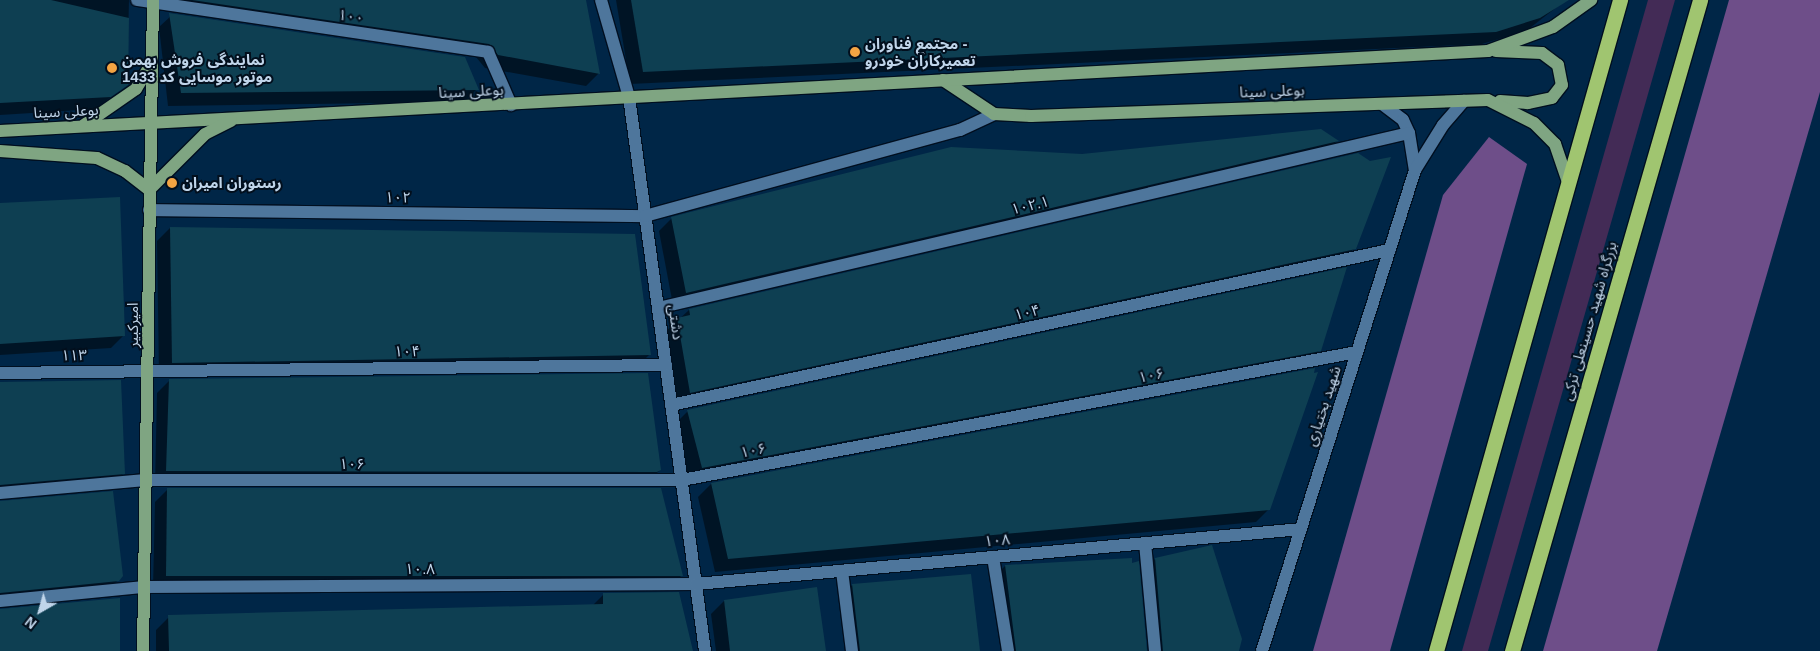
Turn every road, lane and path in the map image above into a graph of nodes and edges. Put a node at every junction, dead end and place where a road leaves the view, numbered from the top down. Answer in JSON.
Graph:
{"nodes":[{"id":1,"x":137,"y":0,"type":"edge"},
{"id":2,"x":602,"y":0,"type":"edge"},
{"id":3,"x":1591,"y":0,"type":"edge"},
{"id":4,"x":1620,"y":0,"type":"edge"},
{"id":5,"x":1700,"y":0,"type":"edge"},
{"id":6,"x":153,"y":2,"type":"edge"},
{"id":7,"x":1488,"y":51,"type":"junction"},
{"id":8,"x":151,"y":64,"type":"junction"},
{"id":9,"x":943,"y":80,"type":"junction"},
{"id":10,"x":629,"y":97,"type":"junction"},
{"id":11,"x":1488,"y":100,"type":"junction"},
{"id":12,"x":1464,"y":101,"type":"junction"},
{"id":13,"x":1382,"y":104,"type":"junction"},
{"id":14,"x":511,"y":105,"type":"junction"},
{"id":15,"x":994,"y":114,"type":"junction"},
{"id":16,"x":235,"y":119,"type":"junction"},
{"id":17,"x":150,"y":123,"type":"junction"},
{"id":18,"x":81,"y":127,"type":"junction"},
{"id":19,"x":0,"y":131,"type":"edge"},
{"id":20,"x":1409,"y":133,"type":"junction"},
{"id":21,"x":0,"y":151,"type":"edge"},
{"id":22,"x":1414,"y":170,"type":"junction"},
{"id":23,"x":1569,"y":185,"type":"junction"},
{"id":24,"x":149,"y":190,"type":"junction"},
{"id":25,"x":149,"y":210,"type":"junction"},
{"id":26,"x":645,"y":216,"type":"junction"},
{"id":27,"x":1389,"y":250,"type":"junction"},
{"id":28,"x":658,"y":308,"type":"junction"},
{"id":29,"x":1357,"y":352,"type":"junction"},
{"id":30,"x":666,"y":365,"type":"junction"},
{"id":31,"x":148,"y":370,"type":"junction"},
{"id":32,"x":0,"y":373,"type":"edge"},
{"id":33,"x":671,"y":405,"type":"junction"},
{"id":34,"x":145,"y":480,"type":"junction"},
{"id":35,"x":682,"y":480,"type":"junction"},
{"id":36,"x":0,"y":494,"type":"edge"},
{"id":37,"x":1301,"y":529,"type":"junction"},
{"id":38,"x":1145,"y":543,"type":"junction"},
{"id":39,"x":994,"y":557,"type":"junction"},
{"id":40,"x":842,"y":570,"type":"junction"},
{"id":41,"x":696,"y":584,"type":"junction"},
{"id":42,"x":144,"y":587,"type":"junction"},
{"id":43,"x":0,"y":601,"type":"edge"},
{"id":44,"x":143,"y":651,"type":"edge"},
{"id":45,"x":705,"y":651,"type":"edge"},
{"id":46,"x":852,"y":651,"type":"edge"},
{"id":47,"x":1008,"y":651,"type":"edge"},
{"id":48,"x":1156,"y":651,"type":"edge"},
{"id":49,"x":1262,"y":651,"type":"edge"},
{"id":50,"x":1436,"y":651,"type":"edge"},
{"id":51,"x":1512,"y":651,"type":"edge"}],
"edges":[{"from":1,"to":6,"type":"street"},
{"from":2,"to":10,"type":"street","name":"دشتی"},
{"from":3,"to":7,"type":"main road","name":"بوعلی سینا"},
{"from":4,"to":23,"type":"highway"},
{"from":5,"to":51,"type":"highway","name":"بزرگراه شهید حسینعلی ترکی"},
{"from":6,"to":8,"type":"main road","name":"امیرکبیر"},
{"from":6,"to":14,"type":"street","name":"۱۰۰"},
{"from":7,"to":9,"type":"main road","name":"بوعلی سینا"},
{"from":7,"to":11,"type":"main road"},
{"from":8,"to":17,"type":"main road","name":"امیرکبیر"},
{"from":8,"to":18,"type":"main road"},
{"from":9,"to":10,"type":"main road","name":"بوعلی سینا"},
{"from":9,"to":15,"type":"main road"},
{"from":10,"to":14,"type":"main road","name":"بوعلی سینا"},
{"from":10,"to":26,"type":"street","name":"دشتی"},
{"from":11,"to":12,"type":"main road","name":"بوعلی سینا"},
{"from":11,"to":23,"type":"main road","name":"بوعلی سینا"},
{"from":12,"to":13,"type":"main road","name":"بوعلی سینا"},
{"from":12,"to":22,"type":"street"},
{"from":13,"to":15,"type":"main road","name":"بوعلی سینا"},
{"from":13,"to":20,"type":"street"},
{"from":14,"to":16,"type":"main road","name":"بوعلی سینا"},
{"from":15,"to":26,"type":"street","name":"۱۰۲"},
{"from":16,"to":17,"type":"main road","name":"بوعلی سینا"},
{"from":16,"to":24,"type":"main road"},
{"from":17,"to":18,"type":"main road","name":"بوعلی سینا"},
{"from":17,"to":24,"type":"main road","name":"امیرکبیر"},
{"from":18,"to":19,"type":"main road","name":"بوعلی سینا"},
{"from":20,"to":22,"type":"street"},
{"from":20,"to":28,"type":"street","name":"۱۰۲.۱"},
{"from":21,"to":24,"type":"main road"},
{"from":22,"to":27,"type":"street","name":"شهید بختیاری"},
{"from":23,"to":50,"type":"highway"},
{"from":24,"to":25,"type":"main road","name":"امیرکبیر"},
{"from":25,"to":26,"type":"street","name":"۱۰۲"},
{"from":25,"to":31,"type":"main road","name":"امیرکبیر"},
{"from":26,"to":28,"type":"street","name":"دشتی"},
{"from":27,"to":29,"type":"street","name":"شهید بختیاری"},
{"from":27,"to":33,"type":"street","name":"۱۰۴"},
{"from":28,"to":30,"type":"street","name":"دشتی"},
{"from":29,"to":35,"type":"street","name":"۱۰۶"},
{"from":29,"to":37,"type":"street","name":"شهید بختیاری"},
{"from":30,"to":31,"type":"street","name":"۱۰۴"},
{"from":30,"to":33,"type":"street","name":"دشتی"},
{"from":31,"to":32,"type":"street","name":"۱۱۳"},
{"from":31,"to":34,"type":"main road","name":"امیرکبیر"},
{"from":33,"to":35,"type":"street","name":"دشتی"},
{"from":34,"to":35,"type":"street","name":"۱۰۶"},
{"from":34,"to":36,"type":"street","name":"۱۰۶"},
{"from":34,"to":42,"type":"main road","name":"امیرکبیر"},
{"from":35,"to":41,"type":"street","name":"دشتی"},
{"from":37,"to":38,"type":"street","name":"۱۰۸"},
{"from":37,"to":49,"type":"street","name":"شهید بختیاری"},
{"from":38,"to":39,"type":"street","name":"۱۰۸"},
{"from":38,"to":48,"type":"street"},
{"from":39,"to":40,"type":"street","name":"۱۰۸"},
{"from":39,"to":47,"type":"street"},
{"from":40,"to":41,"type":"street","name":"۱۰۸"},
{"from":40,"to":46,"type":"street"},
{"from":41,"to":42,"type":"street","name":"۱۰.۸"},
{"from":41,"to":45,"type":"street","name":"دشتی"},
{"from":42,"to":43,"type":"street","name":"۱۰.۸"},
{"from":42,"to":44,"type":"main road","name":"امیرکبیر"}]}
